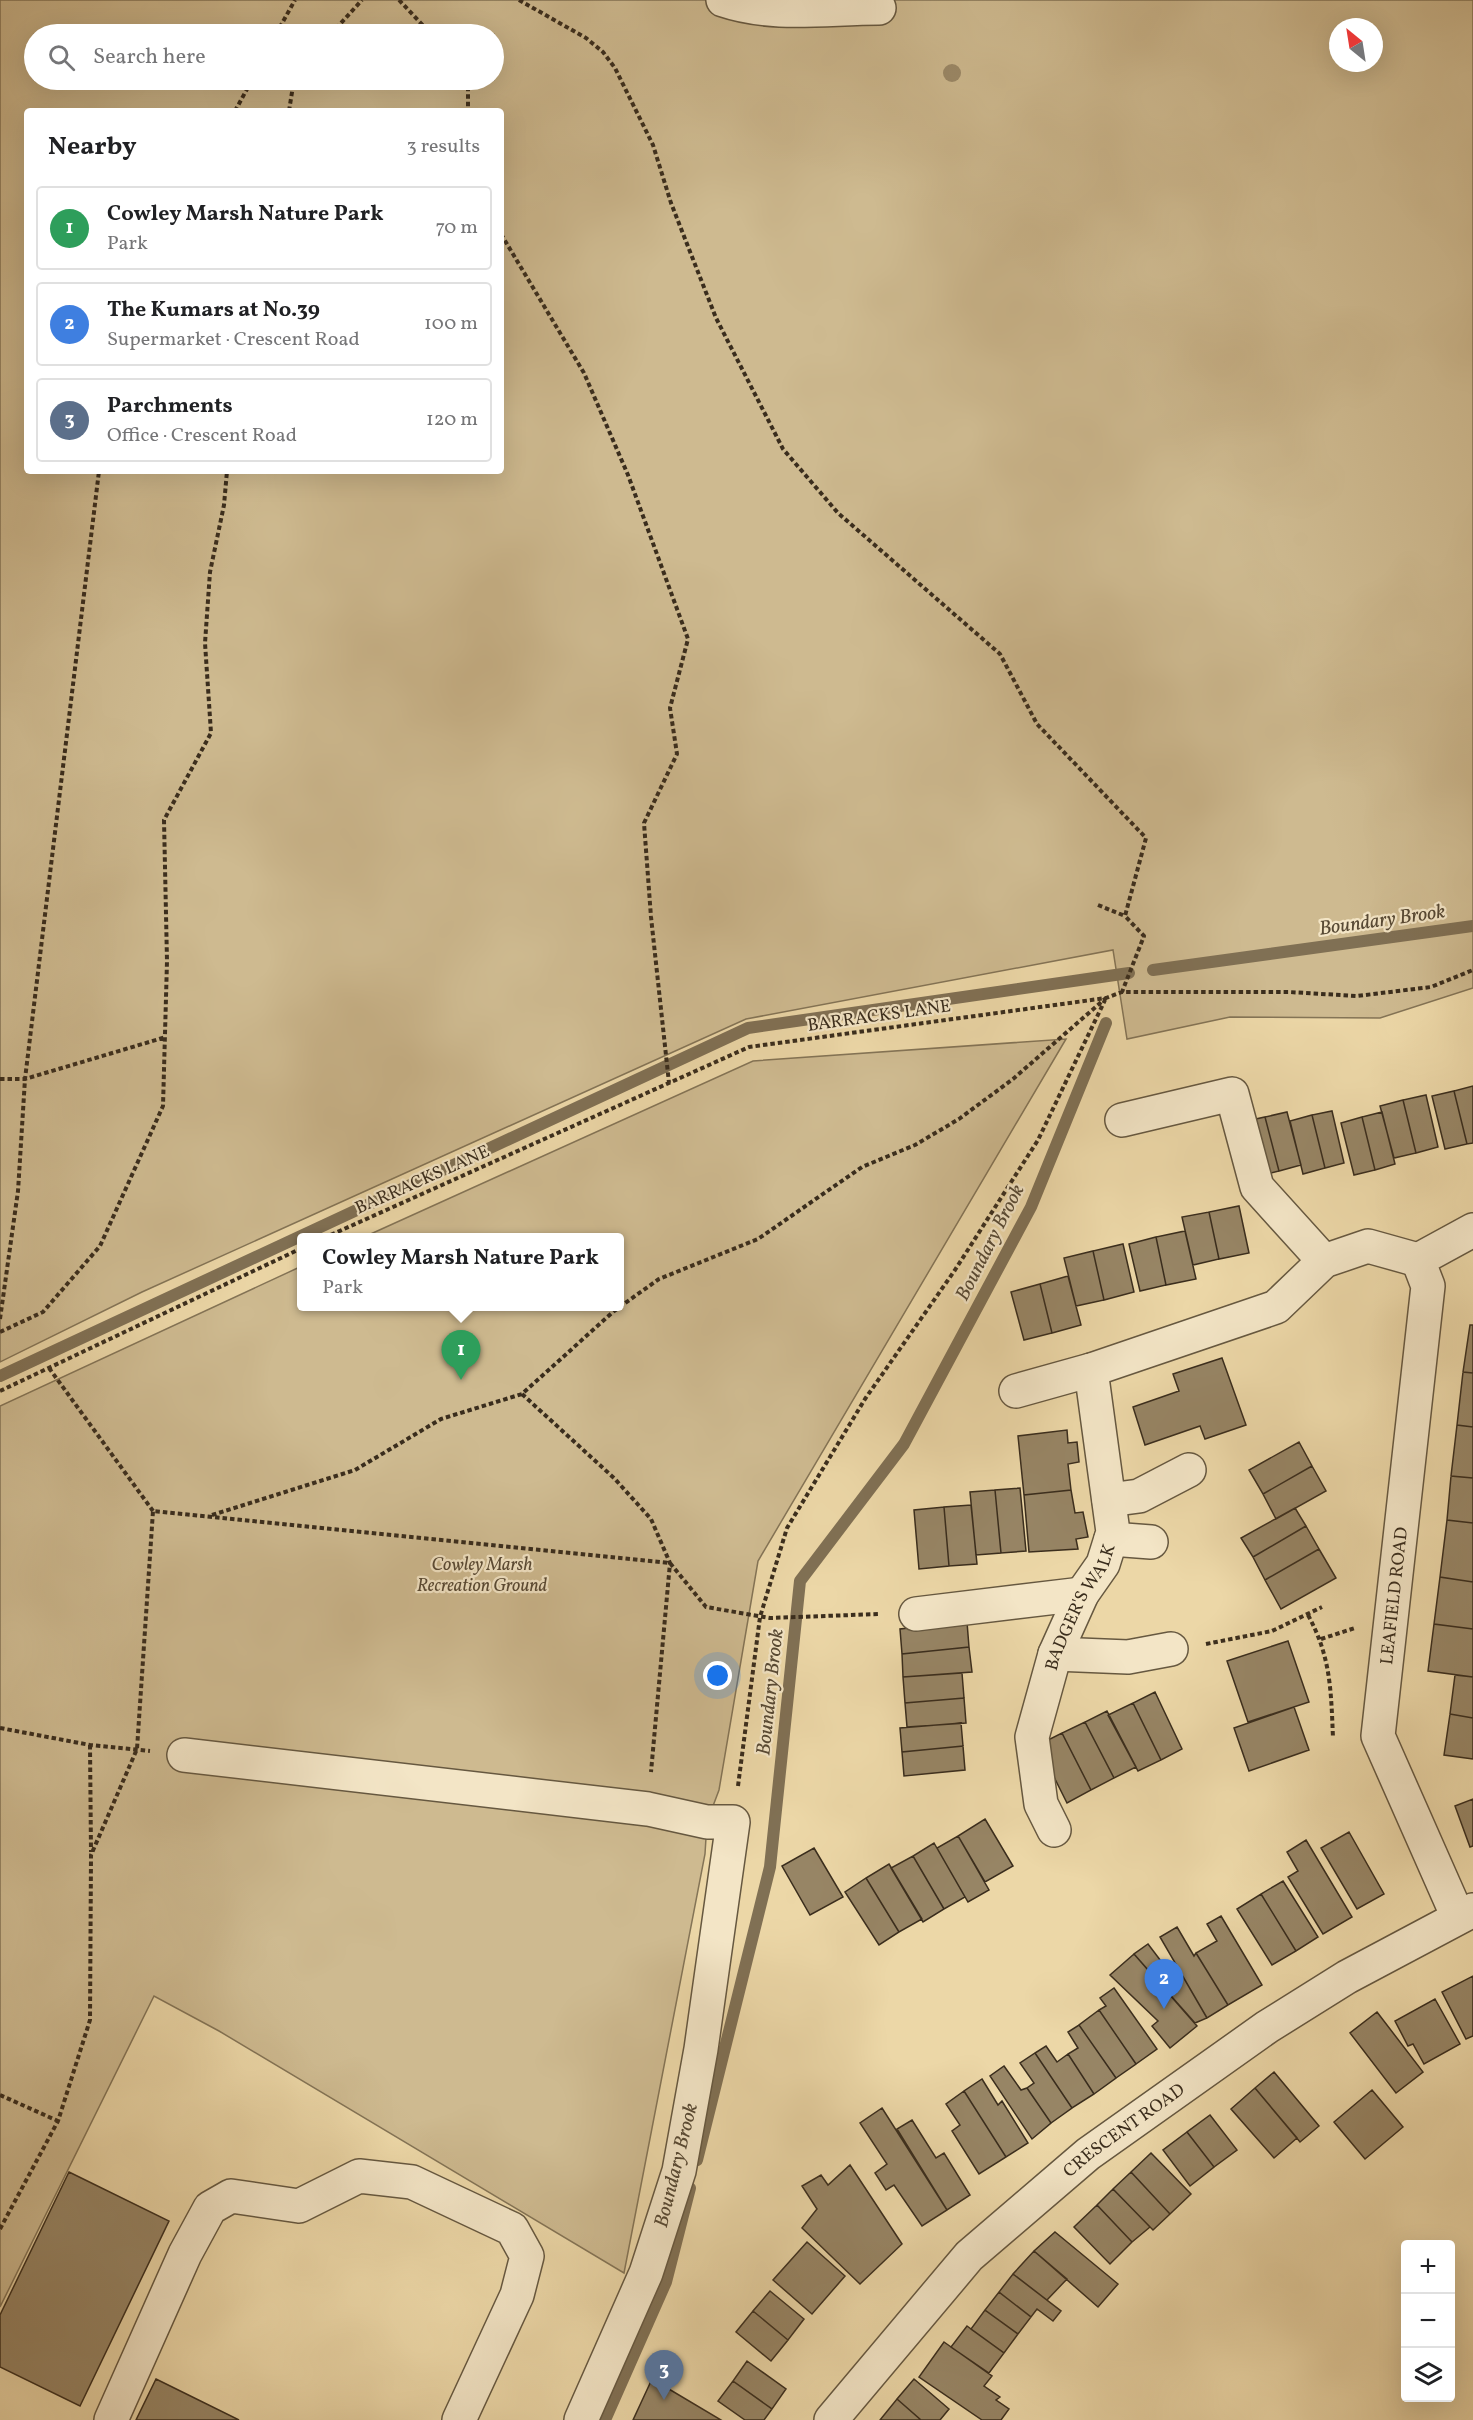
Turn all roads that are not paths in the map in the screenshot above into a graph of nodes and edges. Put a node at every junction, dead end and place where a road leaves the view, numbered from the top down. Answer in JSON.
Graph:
{"nodes":[{"id":1,"x":723,"y":0,"type":"edge"},
{"id":2,"x":879,"y":8,"type":"dead end"},
{"id":3,"x":1122,"y":1120,"type":"dead end"},
{"id":4,"x":1473,"y":1230,"type":"edge"},
{"id":5,"x":1418,"y":1260,"type":"junction"},
{"id":6,"x":1324,"y":1261,"type":"junction"},
{"id":7,"x":1092,"y":1370,"type":"junction"},
{"id":8,"x":1016,"y":1391,"type":"dead end"},
{"id":9,"x":1190,"y":1470,"type":"dead end"},
{"id":10,"x":1109,"y":1500,"type":"junction"},
{"id":11,"x":1111,"y":1539,"type":"junction"},
{"id":12,"x":1151,"y":1542,"type":"dead end"},
{"id":13,"x":1082,"y":1594,"type":"junction"},
{"id":14,"x":916,"y":1614,"type":"road end"},
{"id":15,"x":1172,"y":1649,"type":"road end"},
{"id":16,"x":1055,"y":1654,"type":"junction"},
{"id":17,"x":183,"y":1755,"type":"road end"},
{"id":18,"x":1054,"y":1830,"type":"dead end"},
{"id":19,"x":1465,"y":1913,"type":"edge"},
{"id":20,"x":111,"y":2420,"type":"edge"},
{"id":21,"x":459,"y":2420,"type":"edge"},
{"id":22,"x":581,"y":2420,"type":"edge"},
{"id":23,"x":831,"y":2420,"type":"edge"}],
"edges":[{"from":1,"to":2,"type":"street"},
{"from":3,"to":6,"type":"street"},
{"from":4,"to":5,"type":"street"},
{"from":5,"to":6,"type":"street"},
{"from":5,"to":19,"type":"street","name":"LEAFIELD ROAD"},
{"from":6,"to":7,"type":"street"},
{"from":7,"to":8,"type":"street"},
{"from":7,"to":10,"type":"street","name":"BADGER'S WALK"},
{"from":9,"to":10,"type":"street"},
{"from":10,"to":11,"type":"street","name":"BADGER'S WALK"},
{"from":11,"to":12,"type":"street"},
{"from":11,"to":13,"type":"street","name":"BADGER'S WALK"},
{"from":13,"to":14,"type":"street"},
{"from":13,"to":16,"type":"street","name":"BADGER'S WALK"},
{"from":15,"to":16,"type":"street"},
{"from":16,"to":18,"type":"street","name":"BADGER'S WALK"},
{"from":17,"to":22,"type":"street"},
{"from":19,"to":23,"type":"street","name":"CRESCENT ROAD"},
{"from":20,"to":21,"type":"street"}]}
